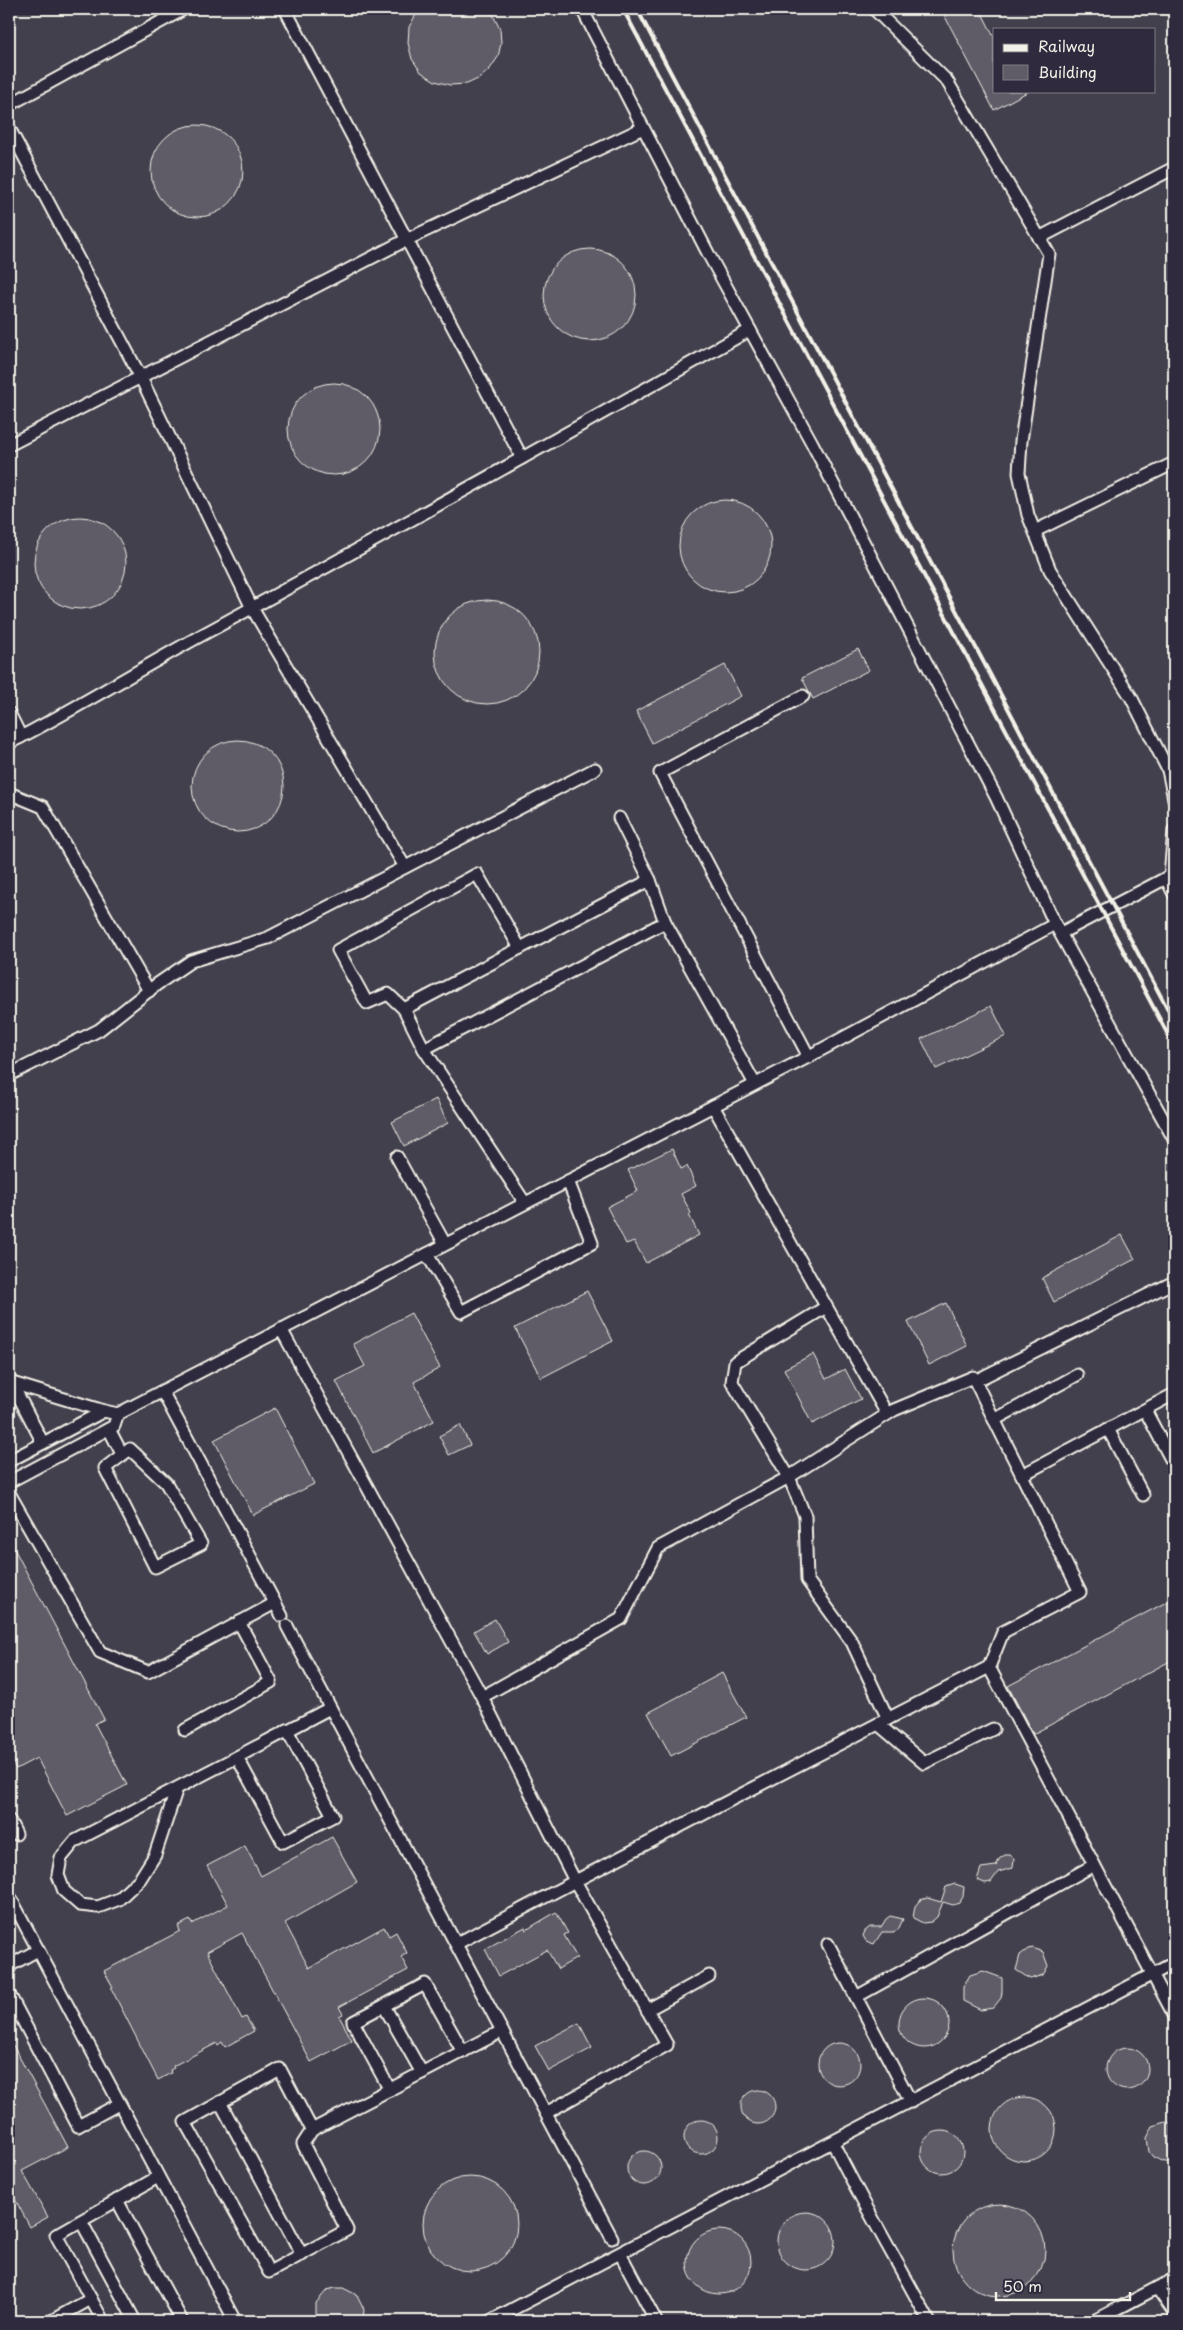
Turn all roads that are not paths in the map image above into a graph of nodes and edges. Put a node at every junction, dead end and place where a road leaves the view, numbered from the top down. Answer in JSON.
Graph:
{"nodes":[{"id":1,"x":184,"y":9,"type":"edge"},
{"id":2,"x":285,"y":9,"type":"edge"},
{"id":3,"x":582,"y":9,"type":"edge"},
{"id":4,"x":874,"y":9,"type":"edge"},
{"id":5,"x":9,"y":105,"type":"edge"},
{"id":6,"x":9,"y":128,"type":"edge"},
{"id":7,"x":643,"y":128,"type":"junction"},
{"id":8,"x":1174,"y":168,"type":"edge"},
{"id":9,"x":1039,"y":238,"type":"junction"},
{"id":10,"x":406,"y":240,"type":"junction"},
{"id":11,"x":750,"y":330,"type":"junction"},
{"id":12,"x":140,"y":376,"type":"junction"},
{"id":13,"x":9,"y":445,"type":"edge"},
{"id":14,"x":522,"y":458,"type":"junction"},
{"id":15,"x":1174,"y":463,"type":"edge"},
{"id":16,"x":1035,"y":532,"type":"junction"},
{"id":17,"x":252,"y":608,"type":"junction"},
{"id":18,"x":803,"y":696,"type":"dead end"},
{"id":19,"x":9,"y":713,"type":"edge"},
{"id":20,"x":22,"y":737,"type":"junction"},
{"id":21,"x":9,"y":743,"type":"edge"},
{"id":22,"x":595,"y":770,"type":"dead end"},
{"id":23,"x":9,"y":792,"type":"edge"},
{"id":24,"x":1174,"y":799,"type":"edge"},
{"id":25,"x":619,"y":818,"type":"dead end"},
{"id":26,"x":1174,"y":830,"type":"edge"},
{"id":27,"x":404,"y":867,"type":"junction"},
{"id":28,"x":1166,"y":878,"type":"junction"},
{"id":29,"x":650,"y":880,"type":"junction"},
{"id":30,"x":1174,"y":894,"type":"edge"},
{"id":31,"x":665,"y":922,"type":"junction"},
{"id":32,"x":1058,"y":928,"type":"junction"},
{"id":33,"x":520,"y":948,"type":"junction"},
{"id":34,"x":149,"y":991,"type":"junction"},
{"id":35,"x":404,"y":1009,"type":"junction"},
{"id":36,"x":424,"y":1049,"type":"junction"},
{"id":37,"x":808,"y":1057,"type":"junction"},
{"id":38,"x":9,"y":1075,"type":"edge"},
{"id":39,"x":755,"y":1084,"type":"junction"},
{"id":40,"x":713,"y":1106,"type":"junction"},
{"id":41,"x":1174,"y":1139,"type":"edge"},
{"id":42,"x":397,"y":1156,"type":"dead end"},
{"id":43,"x":568,"y":1180,"type":"junction"},
{"id":44,"x":526,"y":1203,"type":"junction"},
{"id":45,"x":445,"y":1244,"type":"junction"},
{"id":46,"x":427,"y":1254,"type":"junction"},
{"id":47,"x":1174,"y":1282,"type":"edge"},
{"id":48,"x":826,"y":1307,"type":"junction"},
{"id":49,"x":281,"y":1329,"type":"junction"},
{"id":50,"x":1077,"y":1375,"type":"dead end"},
{"id":51,"x":10,"y":1380,"type":"edge"},
{"id":52,"x":975,"y":1381,"type":"junction"},
{"id":53,"x":162,"y":1391,"type":"junction"},
{"id":54,"x":1174,"y":1394,"type":"edge"},
{"id":55,"x":1145,"y":1410,"type":"junction"},
{"id":56,"x":104,"y":1411,"type":"junction"},
{"id":57,"x":118,"y":1414,"type":"junction"},
{"id":58,"x":887,"y":1414,"type":"junction"},
{"id":59,"x":994,"y":1420,"type":"junction"},
{"id":60,"x":109,"y":1429,"type":"junction"},
{"id":61,"x":1108,"y":1429,"type":"junction"},
{"id":62,"x":43,"y":1443,"type":"junction"},
{"id":63,"x":122,"y":1454,"type":"junction"},
{"id":64,"x":9,"y":1461,"type":"edge"},
{"id":65,"x":1174,"y":1464,"type":"edge"},
{"id":66,"x":1022,"y":1475,"type":"junction"},
{"id":67,"x":789,"y":1478,"type":"junction"},
{"id":68,"x":9,"y":1482,"type":"edge"},
{"id":69,"x":9,"y":1493,"type":"edge"},
{"id":70,"x":1143,"y":1495,"type":"dead end"},
{"id":71,"x":275,"y":1603,"type":"junction"},
{"id":72,"x":239,"y":1622,"type":"junction"},
{"id":73,"x":989,"y":1668,"type":"junction"},
{"id":74,"x":482,"y":1697,"type":"junction"},
{"id":75,"x":330,"y":1708,"type":"junction"},
{"id":76,"x":883,"y":1721,"type":"junction"},
{"id":77,"x":993,"y":1728,"type":"dead end"},
{"id":78,"x":185,"y":1730,"type":"dead end"},
{"id":79,"x":287,"y":1730,"type":"junction"},
{"id":80,"x":237,"y":1757,"type":"junction"},
{"id":81,"x":177,"y":1788,"type":"junction"},
{"id":82,"x":9,"y":1820,"type":"edge"},
{"id":83,"x":16,"y":1834,"type":"dead end"},
{"id":84,"x":1094,"y":1865,"type":"junction"},
{"id":85,"x":575,"y":1881,"type":"junction"},
{"id":86,"x":9,"y":1895,"type":"edge"},
{"id":87,"x":456,"y":1944,"type":"junction"},
{"id":88,"x":828,"y":1944,"type":"dead end"},
{"id":89,"x":38,"y":1950,"type":"junction"},
{"id":90,"x":1174,"y":1963,"type":"edge"},
{"id":91,"x":9,"y":1966,"type":"edge"},
{"id":92,"x":1152,"y":1974,"type":"junction"},
{"id":93,"x":709,"y":1976,"type":"dead end"},
{"id":94,"x":9,"y":1994,"type":"edge"},
{"id":95,"x":856,"y":1997,"type":"junction"},
{"id":96,"x":384,"y":2006,"type":"junction"},
{"id":97,"x":647,"y":2010,"type":"junction"},
{"id":98,"x":1174,"y":2015,"type":"edge"},
{"id":99,"x":502,"y":2031,"type":"junction"},
{"id":100,"x":463,"y":2052,"type":"junction"},
{"id":101,"x":422,"y":2073,"type":"junction"},
{"id":102,"x":390,"y":2090,"type":"junction"},
{"id":103,"x":220,"y":2102,"type":"junction"},
{"id":104,"x":910,"y":2102,"type":"junction"},
{"id":105,"x":119,"y":2104,"type":"junction"},
{"id":106,"x":546,"y":2114,"type":"junction"},
{"id":107,"x":312,"y":2130,"type":"junction"},
{"id":108,"x":833,"y":2143,"type":"junction"},
{"id":109,"x":158,"y":2177,"type":"junction"},
{"id":110,"x":117,"y":2200,"type":"junction"},
{"id":111,"x":81,"y":2221,"type":"junction"},
{"id":112,"x":612,"y":2238,"type":"dead end"},
{"id":113,"x":302,"y":2254,"type":"junction"},
{"id":114,"x":621,"y":2254,"type":"junction"},
{"id":115,"x":1174,"y":2279,"type":"edge"},
{"id":116,"x":1157,"y":2288,"type":"junction"},
{"id":117,"x":91,"y":2299,"type":"junction"},
{"id":118,"x":1174,"y":2312,"type":"edge"},
{"id":119,"x":53,"y":2321,"type":"edge"},
{"id":120,"x":102,"y":2321,"type":"edge"},
{"id":121,"x":135,"y":2321,"type":"edge"},
{"id":122,"x":182,"y":2321,"type":"edge"},
{"id":123,"x":235,"y":2321,"type":"edge"},
{"id":124,"x":490,"y":2321,"type":"edge"},
{"id":125,"x":656,"y":2321,"type":"edge"},
{"id":126,"x":929,"y":2321,"type":"edge"},
{"id":127,"x":1094,"y":2321,"type":"edge"}],
"edges":[{"from":1,"to":5,"type":"lane"},
{"from":2,"to":10,"type":"lane"},
{"from":3,"to":7,"type":"lane"},
{"from":4,"to":9,"type":"lane"},
{"from":6,"to":12,"type":"lane"},
{"from":7,"to":10,"type":"lane"},
{"from":7,"to":11,"type":"lane"},
{"from":8,"to":9,"type":"lane"},
{"from":9,"to":16,"type":"lane"},
{"from":10,"to":12,"type":"lane"},
{"from":10,"to":14,"type":"lane"},
{"from":11,"to":14,"type":"lane"},
{"from":11,"to":32,"type":"lane"},
{"from":12,"to":13,"type":"lane"},
{"from":12,"to":17,"type":"lane"},
{"from":14,"to":17,"type":"lane"},
{"from":15,"to":16,"type":"lane"},
{"from":16,"to":24,"type":"lane"},
{"from":17,"to":20,"type":"lane"},
{"from":17,"to":27,"type":"lane"},
{"from":18,"to":37,"type":"lane"},
{"from":19,"to":20,"type":"lane"},
{"from":20,"to":21,"type":"lane"},
{"from":22,"to":27,"type":"lane"},
{"from":23,"to":34,"type":"lane"},
{"from":25,"to":29,"type":"lane"},
{"from":26,"to":28,"type":"lane"},
{"from":27,"to":34,"type":"lane"},
{"from":28,"to":30,"type":"lane"},
{"from":28,"to":32,"type":"lane"},
{"from":29,"to":31,"type":"lane"},
{"from":29,"to":33,"type":"lane"},
{"from":31,"to":36,"type":"lane"},
{"from":31,"to":39,"type":"lane"},
{"from":32,"to":37,"type":"lane"},
{"from":32,"to":41,"type":"lane"},
{"from":33,"to":35,"type":"lane"},
{"from":33,"to":35,"type":"lane"},
{"from":34,"to":38,"type":"lane"},
{"from":35,"to":36,"type":"lane"},
{"from":36,"to":44,"type":"lane"},
{"from":37,"to":39,"type":"lane"},
{"from":39,"to":40,"type":"lane"},
{"from":40,"to":43,"type":"lane"},
{"from":40,"to":48,"type":"lane"},
{"from":42,"to":45,"type":"lane"},
{"from":43,"to":44,"type":"lane"},
{"from":43,"to":46,"type":"lane"},
{"from":44,"to":45,"type":"lane"},
{"from":45,"to":46,"type":"lane"},
{"from":46,"to":49,"type":"lane"},
{"from":47,"to":52,"type":"lane"},
{"from":48,"to":58,"type":"lane"},
{"from":48,"to":67,"type":"lane"},
{"from":49,"to":53,"type":"lane"},
{"from":49,"to":74,"type":"lane"},
{"from":50,"to":59,"type":"lane"},
{"from":51,"to":56,"type":"lane"},
{"from":51,"to":62,"type":"lane"},
{"from":52,"to":58,"type":"lane"},
{"from":52,"to":59,"type":"lane"},
{"from":53,"to":57,"type":"lane"},
{"from":53,"to":71,"type":"lane"},
{"from":54,"to":55,"type":"lane"},
{"from":55,"to":61,"type":"lane"},
{"from":55,"to":65,"type":"lane"},
{"from":56,"to":57,"type":"lane"},
{"from":56,"to":62,"type":"lane"},
{"from":57,"to":60,"type":"lane"},
{"from":58,"to":67,"type":"lane"},
{"from":59,"to":66,"type":"lane"},
{"from":60,"to":63,"type":"lane"},
{"from":60,"to":68,"type":"lane"},
{"from":61,"to":66,"type":"lane"},
{"from":61,"to":70,"type":"lane"},
{"from":62,"to":64,"type":"lane"},
{"from":63,"to":63,"type":"lane"},
{"from":66,"to":73,"type":"lane"},
{"from":67,"to":74,"type":"lane"},
{"from":67,"to":76,"type":"lane"},
{"from":69,"to":72,"type":"lane"},
{"from":71,"to":72,"type":"lane"},
{"from":71,"to":75,"type":"lane"},
{"from":72,"to":78,"type":"lane"},
{"from":73,"to":76,"type":"lane"},
{"from":73,"to":84,"type":"lane"},
{"from":74,"to":85,"type":"lane"},
{"from":75,"to":79,"type":"lane"},
{"from":75,"to":87,"type":"lane"},
{"from":76,"to":77,"type":"lane"},
{"from":76,"to":85,"type":"lane"},
{"from":79,"to":80,"type":"lane"},
{"from":79,"to":80,"type":"lane"},
{"from":80,"to":81,"type":"lane"},
{"from":81,"to":81,"type":"lane"},
{"from":82,"to":83,"type":"lane"},
{"from":84,"to":92,"type":"lane"},
{"from":84,"to":95,"type":"lane"},
{"from":85,"to":87,"type":"lane"},
{"from":85,"to":97,"type":"lane"},
{"from":86,"to":89,"type":"lane"},
{"from":87,"to":99,"type":"lane"},
{"from":88,"to":95,"type":"lane"},
{"from":89,"to":91,"type":"lane"},
{"from":89,"to":105,"type":"lane"},
{"from":90,"to":92,"type":"lane"},
{"from":92,"to":98,"type":"lane"},
{"from":92,"to":104,"type":"lane"},
{"from":93,"to":97,"type":"lane"},
{"from":94,"to":105,"type":"lane"},
{"from":95,"to":104,"type":"lane"},
{"from":96,"to":100,"type":"lane"},
{"from":96,"to":101,"type":"lane"},
{"from":96,"to":102,"type":"lane"},
{"from":97,"to":106,"type":"lane"},
{"from":99,"to":100,"type":"lane"},
{"from":99,"to":106,"type":"lane"},
{"from":100,"to":101,"type":"lane"},
{"from":101,"to":102,"type":"lane"},
{"from":102,"to":107,"type":"lane"},
{"from":103,"to":107,"type":"lane"},
{"from":103,"to":113,"type":"lane"},
{"from":103,"to":113,"type":"lane"},
{"from":104,"to":108,"type":"lane"},
{"from":105,"to":109,"type":"lane"},
{"from":106,"to":112,"type":"lane"},
{"from":107,"to":113,"type":"lane"},
{"from":108,"to":114,"type":"lane"},
{"from":108,"to":126,"type":"lane"},
{"from":109,"to":110,"type":"lane"},
{"from":109,"to":123,"type":"lane"},
{"from":110,"to":111,"type":"lane"},
{"from":110,"to":122,"type":"lane"},
{"from":111,"to":117,"type":"lane"},
{"from":111,"to":121,"type":"lane"},
{"from":114,"to":124,"type":"lane"},
{"from":114,"to":125,"type":"lane"},
{"from":115,"to":116,"type":"lane"},
{"from":116,"to":118,"type":"lane"},
{"from":116,"to":127,"type":"lane"},
{"from":117,"to":119,"type":"lane"},
{"from":117,"to":120,"type":"lane"}]}
